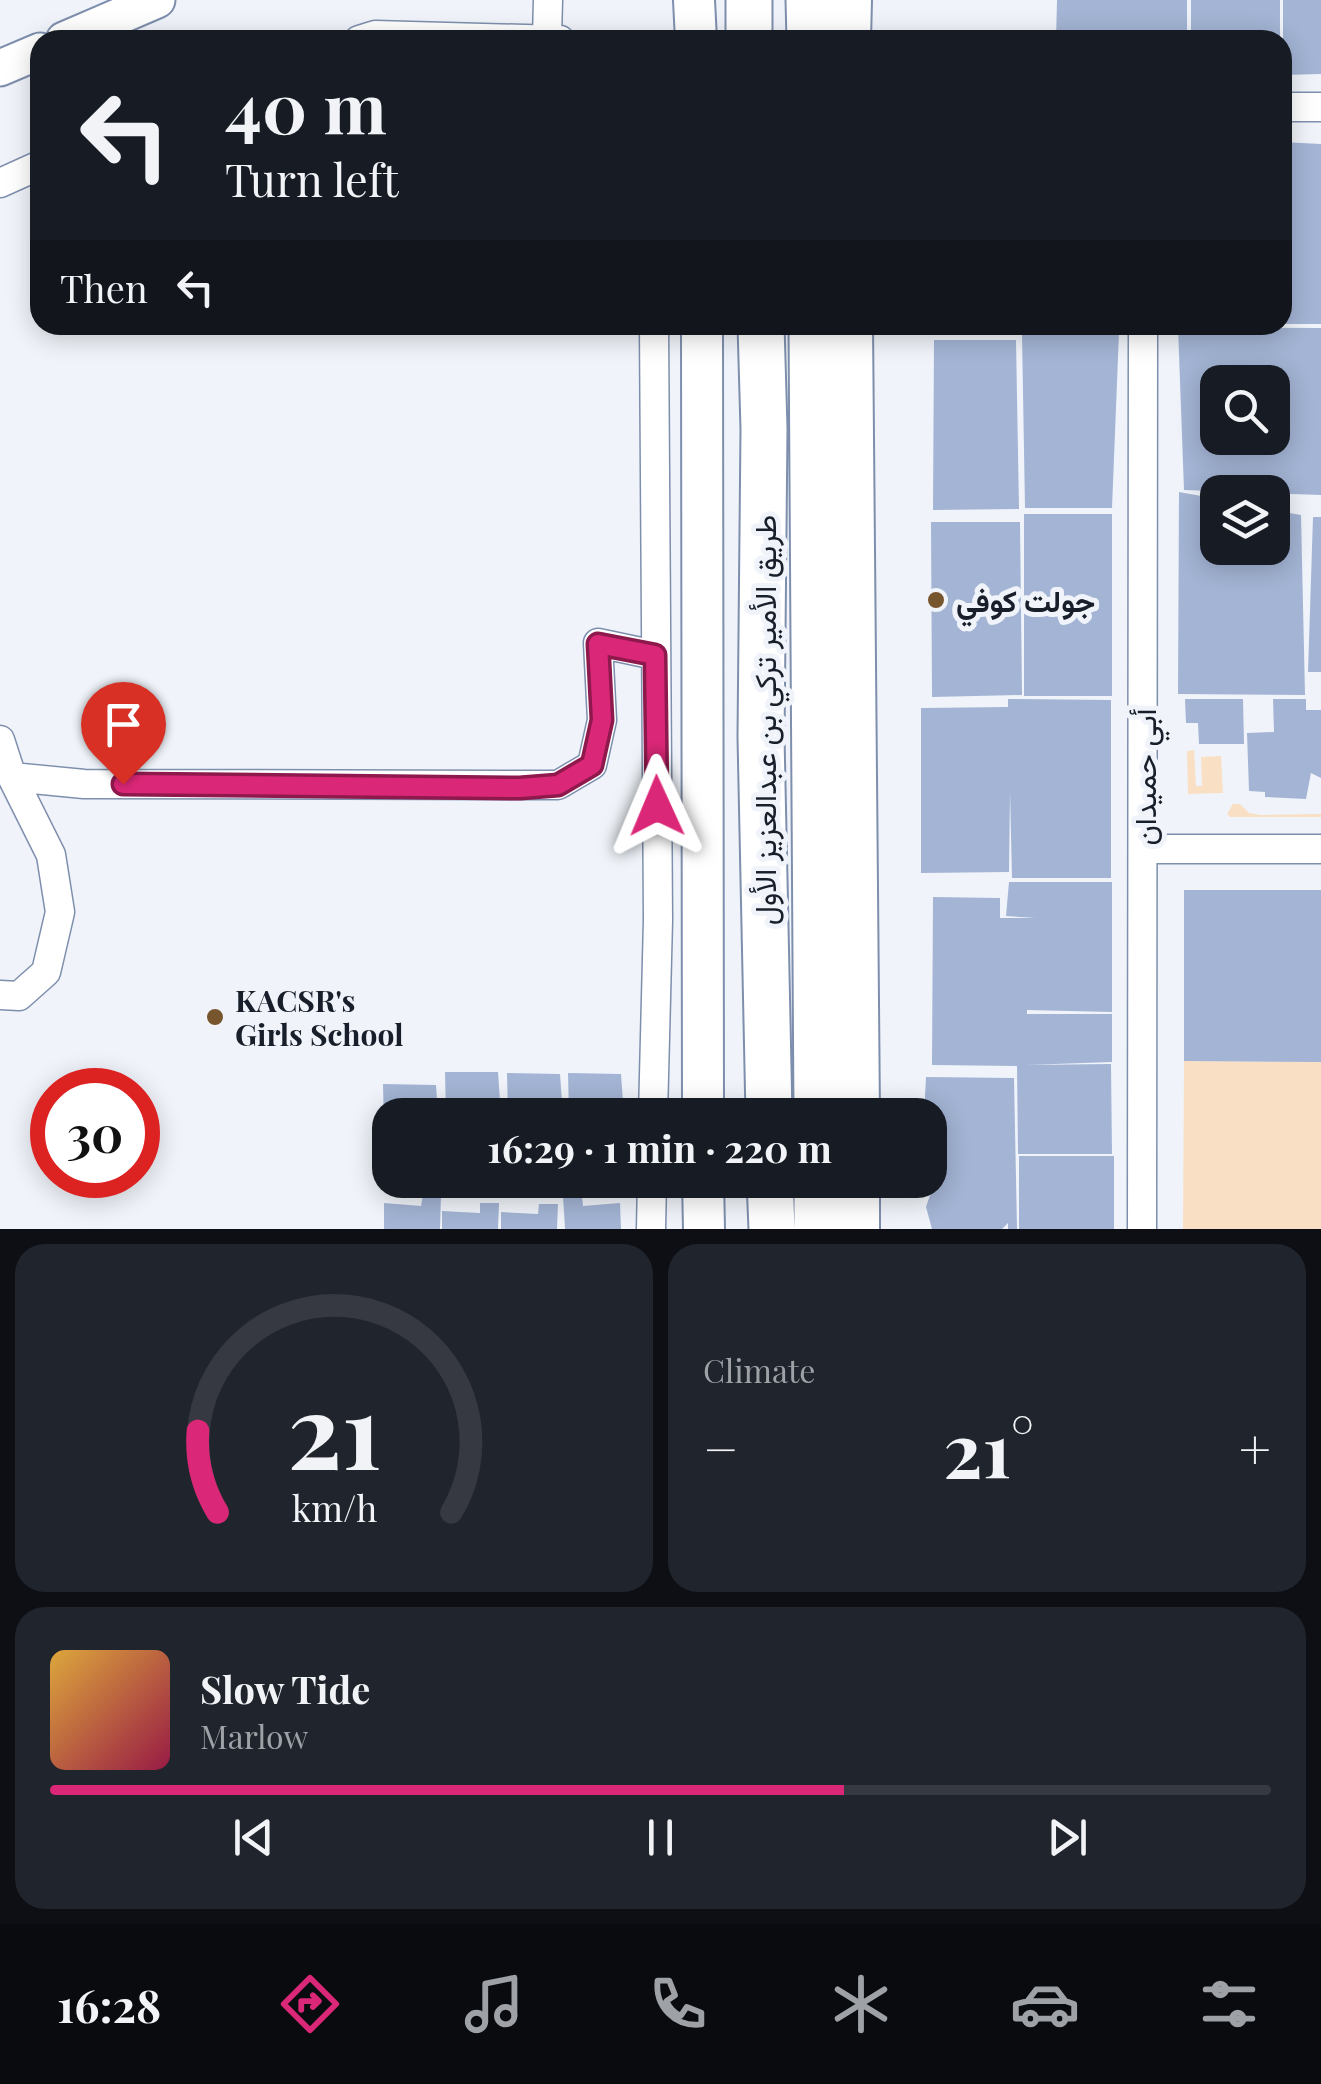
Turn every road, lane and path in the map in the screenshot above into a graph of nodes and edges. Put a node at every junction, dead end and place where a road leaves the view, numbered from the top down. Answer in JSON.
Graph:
{"nodes":[{"id":1,"x":157,"y":0,"type":"edge"},
{"id":2,"x":548,"y":0,"type":"edge"},
{"id":3,"x":694,"y":0,"type":"edge"},
{"id":4,"x":731,"y":0,"type":"edge"},
{"id":5,"x":749,"y":0,"type":"edge"},
{"id":6,"x":808,"y":0,"type":"edge"},
{"id":7,"x":87,"y":30,"type":"edge"},
{"id":8,"x":553,"y":30,"type":"edge"},
{"id":9,"x":696,"y":30,"type":"edge"},
{"id":10,"x":736,"y":30,"type":"edge"},
{"id":11,"x":750,"y":30,"type":"edge"},
{"id":12,"x":842,"y":30,"type":"edge"},
{"id":13,"x":30,"y":54,"type":"edge"},
{"id":14,"x":0,"y":68,"type":"edge"},
{"id":15,"x":1292,"y":107,"type":"edge"},
{"id":16,"x":1321,"y":107,"type":"edge"},
{"id":17,"x":30,"y":170,"type":"edge"},
{"id":18,"x":0,"y":184,"type":"edge"},
{"id":19,"x":654,"y":335,"type":"edge"},
{"id":20,"x":702,"y":335,"type":"edge"},
{"id":21,"x":761,"y":335,"type":"edge"},
{"id":22,"x":812,"y":335,"type":"edge"},
{"id":23,"x":852,"y":335,"type":"edge"},
{"id":24,"x":1143,"y":335,"type":"edge"},
{"id":25,"x":655,"y":655,"type":"junction"},
{"id":26,"x":0,"y":740,"type":"edge"},
{"id":27,"x":12,"y":778,"type":"junction"},
{"id":28,"x":1144,"y":849,"type":"junction"},
{"id":29,"x":1321,"y":849,"type":"edge"},
{"id":30,"x":0,"y":995,"type":"edge"},
{"id":31,"x":654,"y":1098,"type":"edge"},
{"id":32,"x":702,"y":1098,"type":"edge"},
{"id":33,"x":769,"y":1098,"type":"edge"},
{"id":34,"x":817,"y":1098,"type":"edge"},
{"id":35,"x":858,"y":1098,"type":"edge"},
{"id":36,"x":652,"y":1198,"type":"edge"},
{"id":37,"x":703,"y":1198,"type":"edge"},
{"id":38,"x":771,"y":1198,"type":"edge"},
{"id":39,"x":817,"y":1198,"type":"edge"},
{"id":40,"x":859,"y":1198,"type":"edge"},
{"id":41,"x":651,"y":1229,"type":"edge"},
{"id":42,"x":704,"y":1229,"type":"edge"},
{"id":43,"x":772,"y":1229,"type":"edge"},
{"id":44,"x":817,"y":1229,"type":"edge"},
{"id":45,"x":860,"y":1229,"type":"edge"},
{"id":46,"x":1142,"y":1229,"type":"edge"}],
"edges":[{"from":1,"to":7,"type":"street"},
{"from":2,"to":8,"type":"street"},
{"from":3,"to":9,"type":"main road"},
{"from":4,"to":10,"type":"main road"},
{"from":5,"to":11,"type":"main road"},
{"from":6,"to":12,"type":"main road"},
{"from":13,"to":14,"type":"street"},
{"from":15,"to":16,"type":"street"},
{"from":17,"to":18,"type":"street"},
{"from":19,"to":25,"type":"street"},
{"from":20,"to":32,"type":"main road"},
{"from":21,"to":33,"type":"main road","name":"طريق الأمير تركي بن عبدالعزيز الأول"},
{"from":22,"to":34,"type":"main road","name":"طريق الأمير تركي بن عبدالعزيز الأول"},
{"from":23,"to":35,"type":"main road"},
{"from":24,"to":28,"type":"street","name":"أبي حميدان"},
{"from":25,"to":27,"type":"street"},
{"from":25,"to":31,"type":"street"},
{"from":26,"to":27,"type":"street"},
{"from":27,"to":30,"type":"street"},
{"from":28,"to":29,"type":"street"},
{"from":28,"to":46,"type":"street","name":"أبي حميدان"},
{"from":36,"to":41,"type":"street"},
{"from":37,"to":42,"type":"main road"},
{"from":38,"to":43,"type":"main road"},
{"from":39,"to":44,"type":"main road"},
{"from":40,"to":45,"type":"main road"}]}
